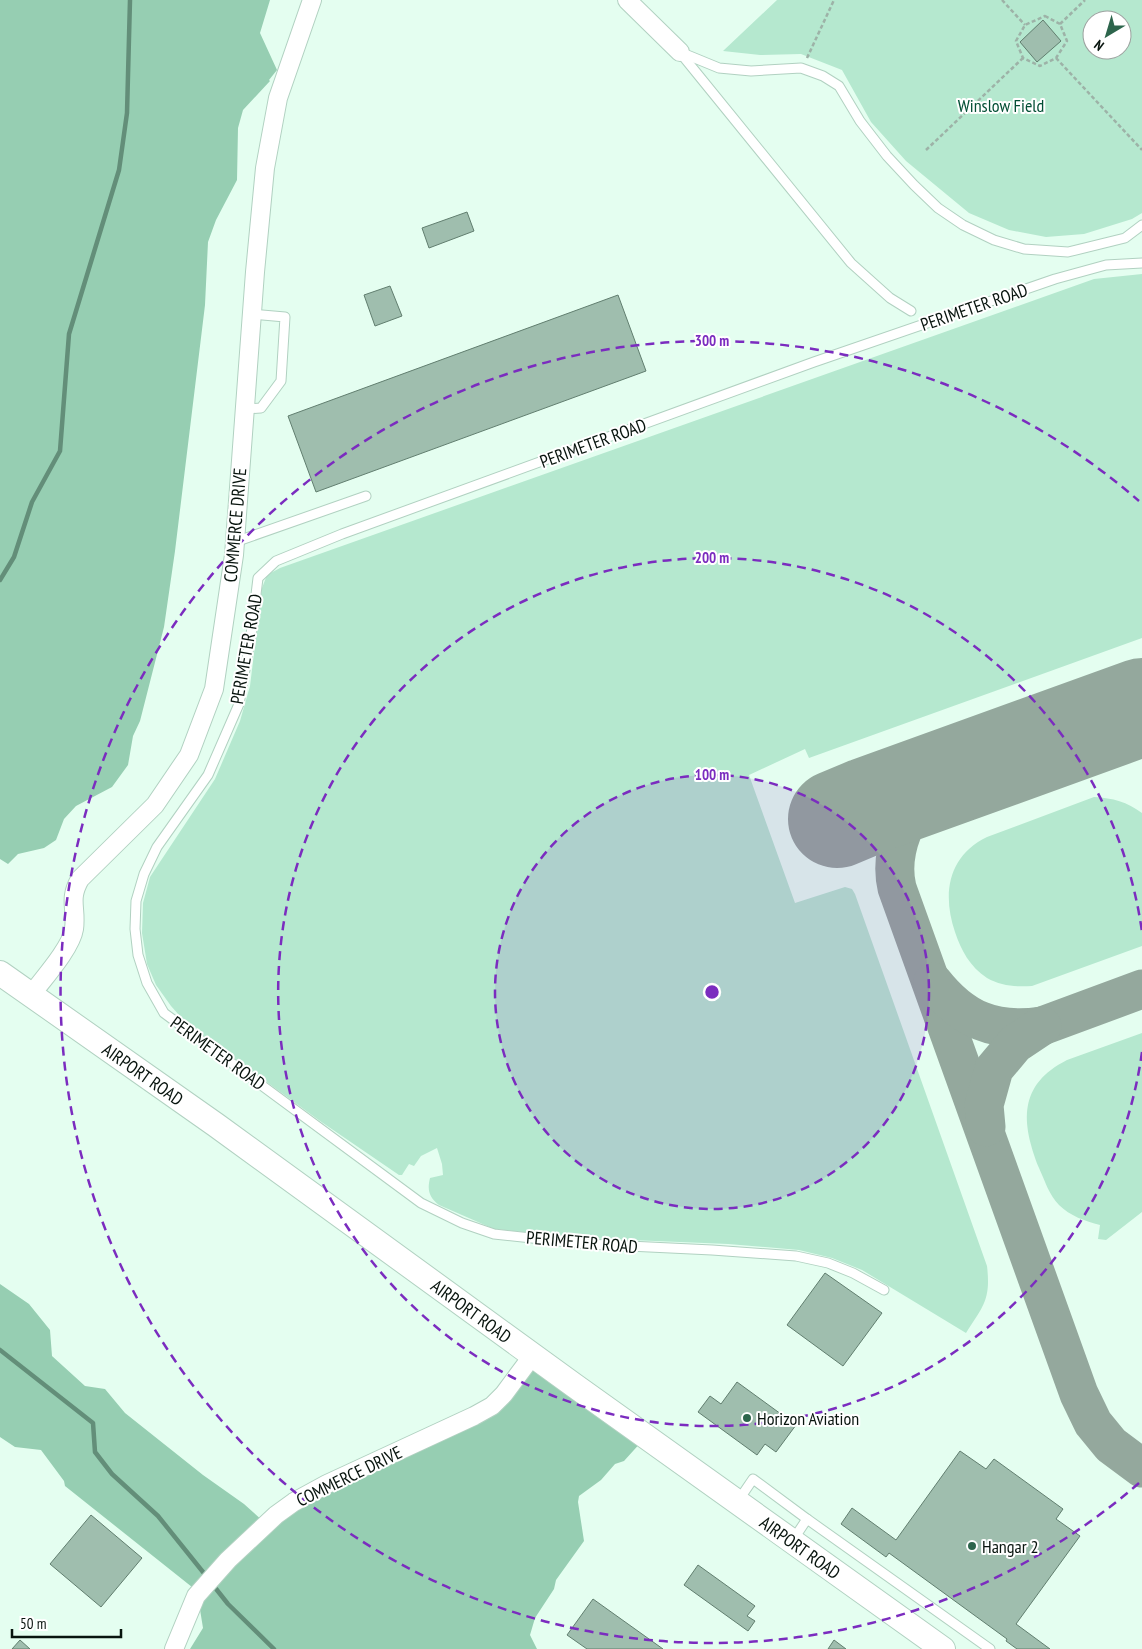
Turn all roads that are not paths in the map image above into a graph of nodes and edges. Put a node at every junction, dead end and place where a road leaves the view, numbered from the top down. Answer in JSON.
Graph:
{"nodes":[{"id":1,"x":312,"y":0,"type":"edge"},
{"id":2,"x":627,"y":0,"type":"edge"},
{"id":3,"x":680,"y":52,"type":"junction"},
{"id":4,"x":1142,"y":224,"type":"edge"},
{"id":5,"x":1142,"y":262,"type":"edge"},
{"id":6,"x":910,"y":311,"type":"dead end"},
{"id":7,"x":252,"y":314,"type":"junction"},
{"id":8,"x":245,"y":409,"type":"junction"},
{"id":9,"x":366,"y":496,"type":"dead end"},
{"id":10,"x":234,"y":542,"type":"junction"},
{"id":11,"x":0,"y":973,"type":"edge"},
{"id":12,"x":31,"y":995,"type":"junction"},
{"id":13,"x":884,"y":1290,"type":"dead end"},
{"id":14,"x":533,"y":1355,"type":"junction"},
{"id":15,"x":737,"y":1501,"type":"junction"},
{"id":16,"x":806,"y":1519,"type":"junction"},
{"id":17,"x":792,"y":1541,"type":"junction"},
{"id":18,"x":174,"y":1649,"type":"edge"},
{"id":19,"x":944,"y":1649,"type":"edge"},
{"id":20,"x":990,"y":1649,"type":"edge"}],
"edges":[{"from":1,"to":7,"type":"street","name":"COMMERCE DRIVE"},
{"from":2,"to":3,"type":"street"},
{"from":3,"to":4,"type":"lane"},
{"from":3,"to":6,"type":"lane"},
{"from":5,"to":13,"type":"lane","name":"PERIMETER ROAD"},
{"from":7,"to":8,"type":"street","name":"COMMERCE DRIVE"},
{"from":7,"to":8,"type":"lane"},
{"from":8,"to":10,"type":"street","name":"COMMERCE DRIVE"},
{"from":9,"to":10,"type":"lane"},
{"from":10,"to":12,"type":"street","name":"COMMERCE DRIVE"},
{"from":11,"to":12,"type":"main road","name":"AIRPORT ROAD"},
{"from":12,"to":14,"type":"main road","name":"AIRPORT ROAD"},
{"from":14,"to":15,"type":"main road","name":"AIRPORT ROAD"},
{"from":14,"to":18,"type":"street","name":"COMMERCE DRIVE"},
{"from":15,"to":16,"type":"lane"},
{"from":15,"to":17,"type":"main road","name":"AIRPORT ROAD"},
{"from":16,"to":17,"type":"lane"},
{"from":16,"to":20,"type":"lane"},
{"from":17,"to":19,"type":"main road","name":"AIRPORT ROAD"}]}
